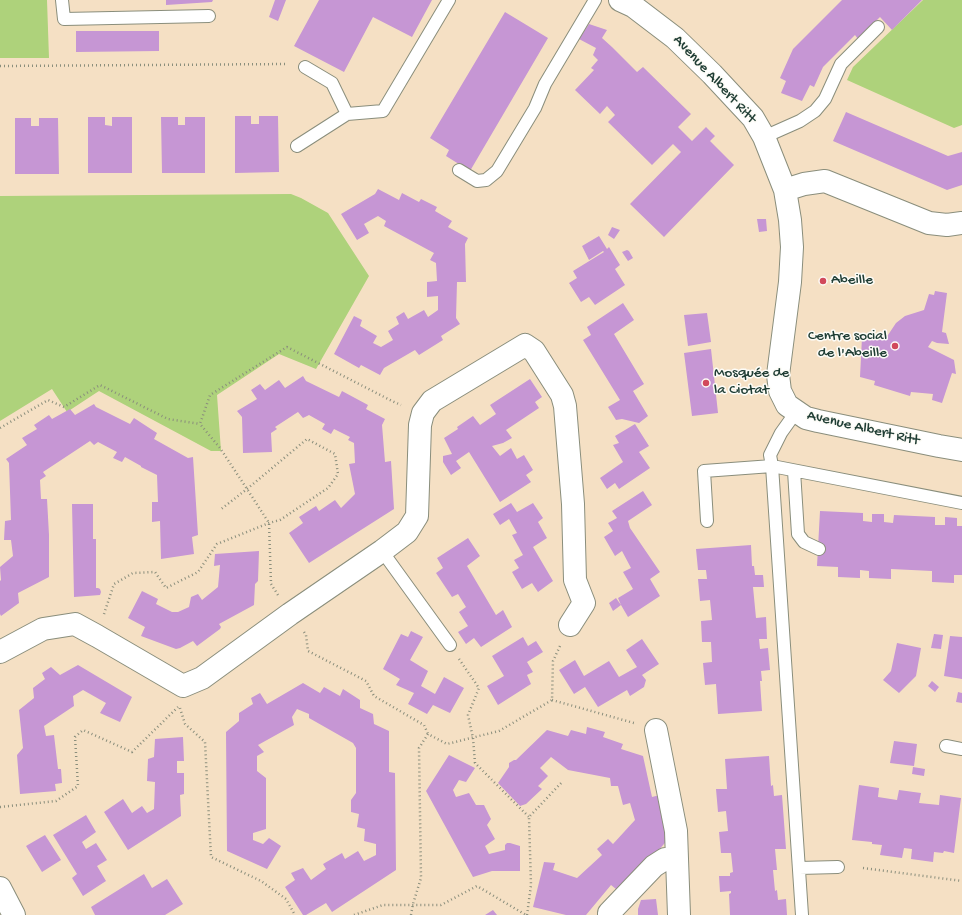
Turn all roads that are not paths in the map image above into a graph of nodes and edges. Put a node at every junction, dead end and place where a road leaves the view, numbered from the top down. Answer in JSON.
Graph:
{"nodes":[{"id":1,"x":62,"y":0,"type":"edge"},
{"id":2,"x":449,"y":0,"type":"edge"},
{"id":3,"x":595,"y":0,"type":"edge"},
{"id":4,"x":620,"y":0,"type":"edge"},
{"id":5,"x":209,"y":16,"type":"dead end"},
{"id":6,"x":878,"y":27,"type":"dead end"},
{"id":7,"x":305,"y":67,"type":"road end"},
{"id":8,"x":347,"y":114,"type":"junction"},
{"id":9,"x":764,"y":137,"type":"junction"},
{"id":10,"x":297,"y":146,"type":"dead end"},
{"id":11,"x":459,"y":170,"type":"dead end"},
{"id":12,"x":785,"y":190,"type":"junction"},
{"id":13,"x":962,"y":223,"type":"edge"},
{"id":14,"x":796,"y":412,"type":"junction"},
{"id":15,"x":962,"y":450,"type":"edge"},
{"id":16,"x":772,"y":466,"type":"junction"},
{"id":17,"x":794,"y":471,"type":"junction"},
{"id":18,"x":962,"y":503,"type":"edge"},
{"id":19,"x":707,"y":521,"type":"dead end"},
{"id":20,"x":819,"y":549,"type":"dead end"},
{"id":21,"x":382,"y":551,"type":"junction"},
{"id":22,"x":570,"y":625,"type":"road end"},
{"id":23,"x":450,"y":645,"type":"road end"},
{"id":24,"x":0,"y":652,"type":"edge"},
{"id":25,"x":656,"y":730,"type":"road end"},
{"id":26,"x":946,"y":746,"type":"dead end"},
{"id":27,"x":962,"y":749,"type":"edge"},
{"id":28,"x":677,"y":861,"type":"junction"},
{"id":29,"x":838,"y":867,"type":"dead end"},
{"id":30,"x":799,"y":868,"type":"junction"},
{"id":31,"x":0,"y":888,"type":"edge"},
{"id":32,"x":14,"y":915,"type":"edge"},
{"id":33,"x":609,"y":915,"type":"edge"},
{"id":34,"x":678,"y":915,"type":"edge"},
{"id":35,"x":802,"y":915,"type":"edge"}],
"edges":[{"from":1,"to":5,"type":"lane"},
{"from":2,"to":8,"type":"lane"},
{"from":3,"to":11,"type":"lane"},
{"from":4,"to":9,"type":"street","name":"Avenue Albert Ritt"},
{"from":6,"to":9,"type":"lane"},
{"from":7,"to":8,"type":"lane"},
{"from":8,"to":10,"type":"lane"},
{"from":9,"to":12,"type":"street","name":"Avenue Albert Ritt"},
{"from":12,"to":13,"type":"street"},
{"from":12,"to":14,"type":"street","name":"Avenue Albert Ritt"},
{"from":14,"to":15,"type":"street","name":"Avenue Albert Ritt"},
{"from":14,"to":16,"type":"lane"},
{"from":16,"to":17,"type":"lane"},
{"from":16,"to":19,"type":"lane"},
{"from":16,"to":30,"type":"lane"},
{"from":17,"to":18,"type":"lane"},
{"from":17,"to":20,"type":"lane"},
{"from":21,"to":22,"type":"street"},
{"from":21,"to":23,"type":"lane"},
{"from":21,"to":24,"type":"street"},
{"from":25,"to":28,"type":"street"},
{"from":26,"to":27,"type":"lane"},
{"from":28,"to":33,"type":"street"},
{"from":28,"to":34,"type":"street"},
{"from":29,"to":30,"type":"lane"},
{"from":30,"to":35,"type":"lane"},
{"from":31,"to":32,"type":"street"}]}
